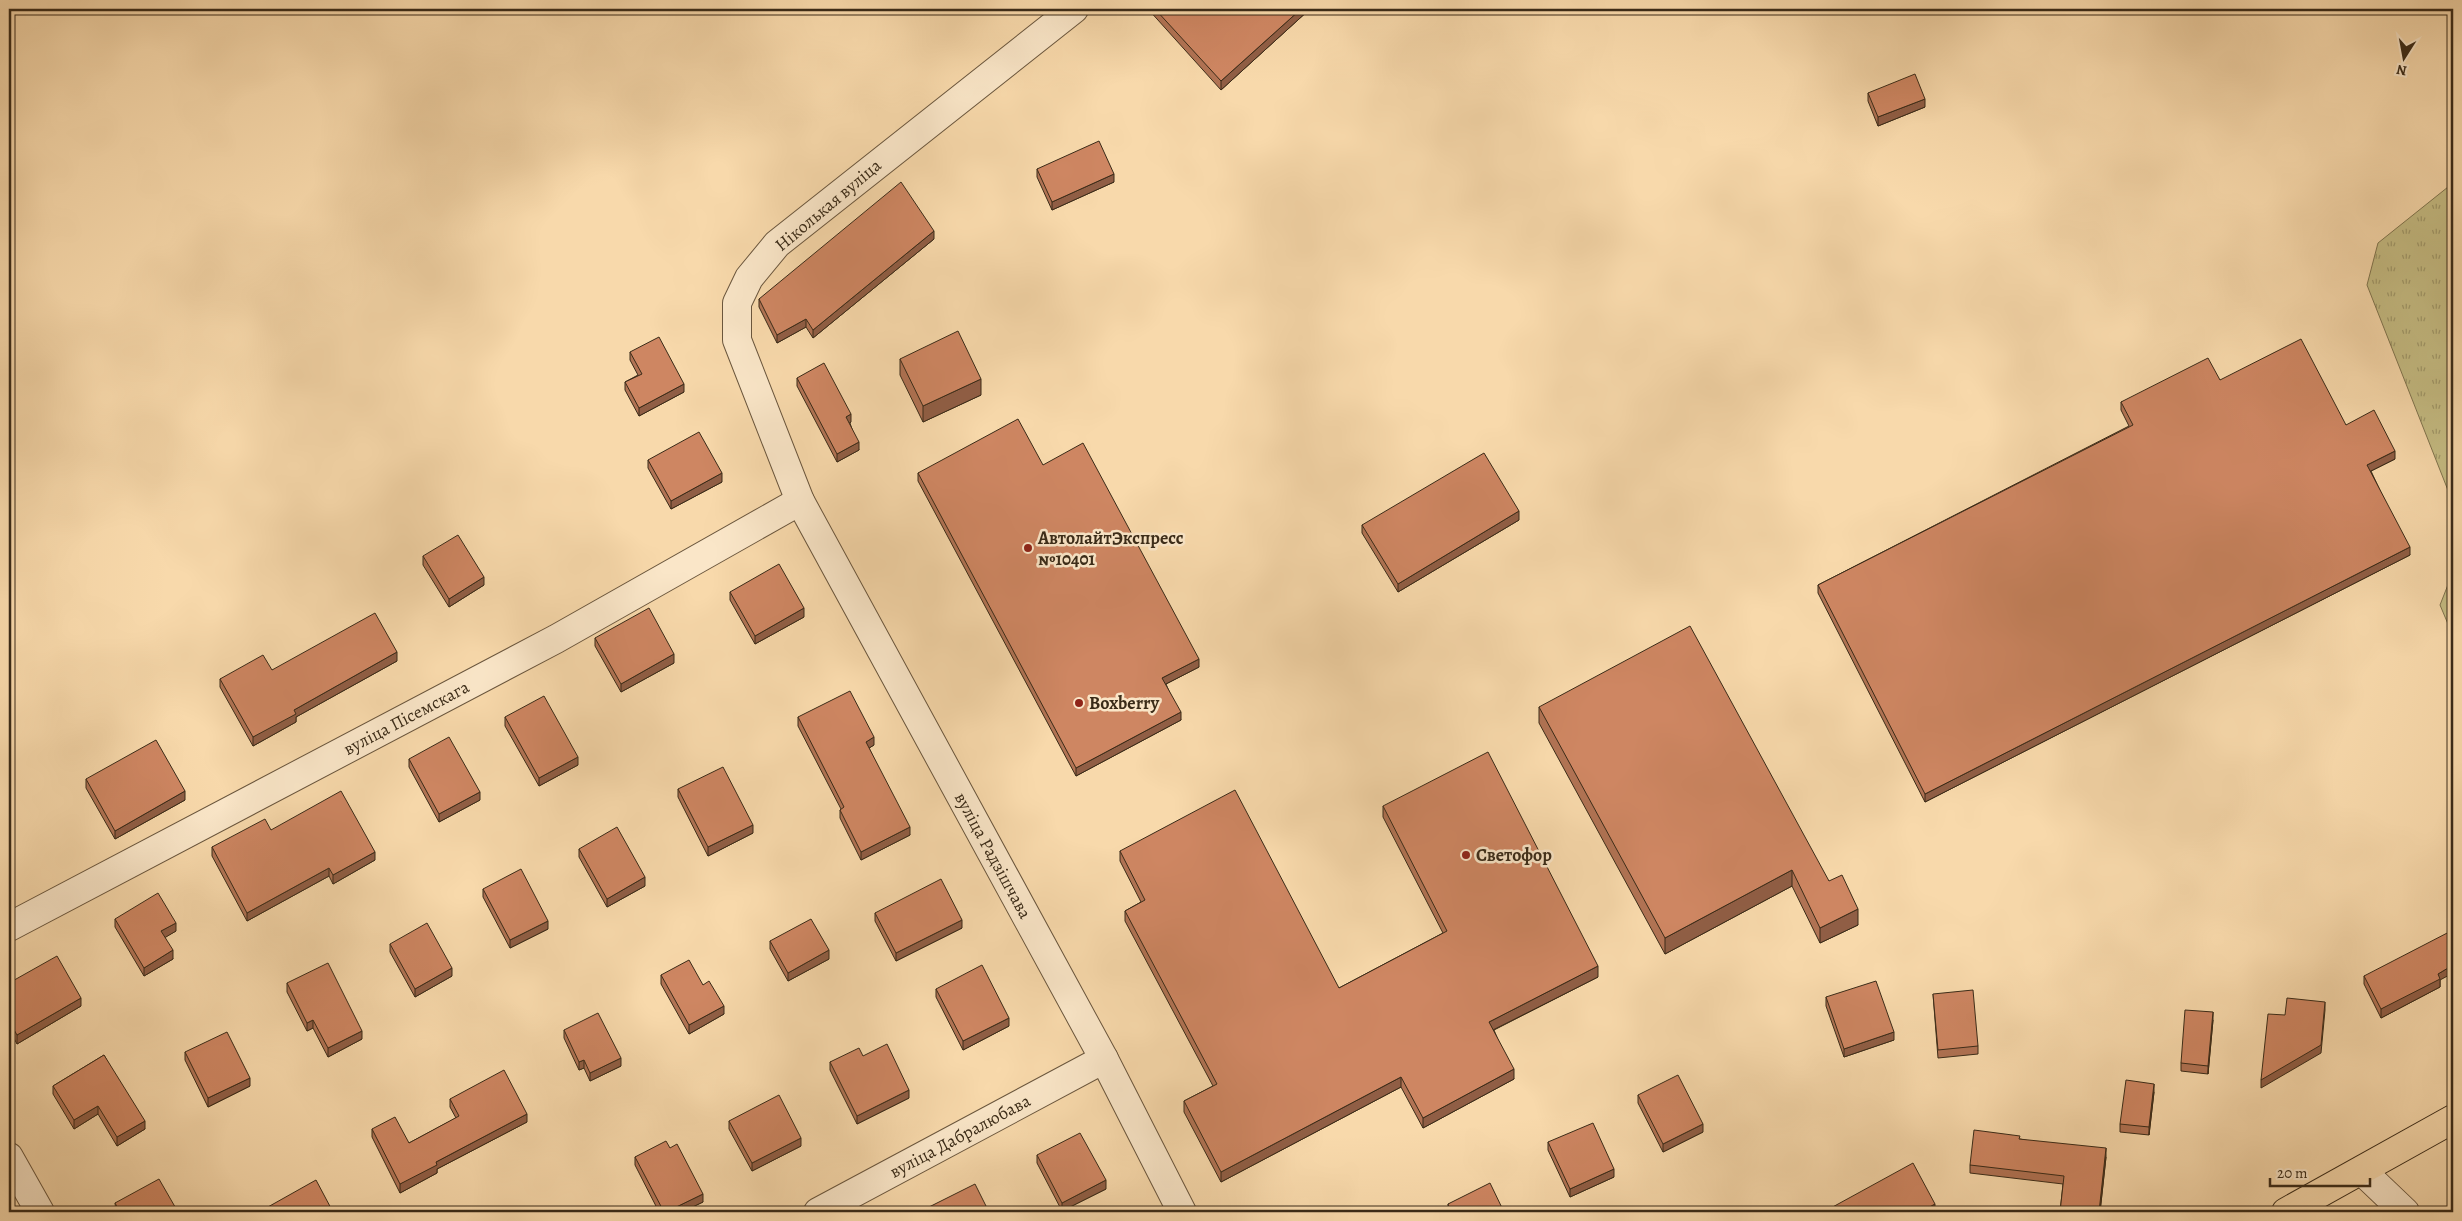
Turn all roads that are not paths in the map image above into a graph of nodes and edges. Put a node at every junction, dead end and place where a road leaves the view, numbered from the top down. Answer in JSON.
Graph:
{"nodes":[{"id":1,"x":1074,"y":9,"type":"edge"},
{"id":2,"x":800,"y":501,"type":"junction"},
{"id":3,"x":9,"y":927,"type":"edge"},
{"id":4,"x":1104,"y":1059,"type":"junction"},
{"id":5,"x":2453,"y":1119,"type":"edge"},
{"id":6,"x":9,"y":1157,"type":"edge"},
{"id":7,"x":2362,"y":1171,"type":"junction"},
{"id":8,"x":40,"y":1212,"type":"edge"},
{"id":9,"x":818,"y":1212,"type":"edge"},
{"id":10,"x":1182,"y":1212,"type":"edge"},
{"id":11,"x":2286,"y":1212,"type":"edge"},
{"id":12,"x":2405,"y":1212,"type":"edge"}],
"edges":[{"from":1,"to":2,"type":"street","name":"Ніколькая вуліца"},
{"from":2,"to":3,"type":"street","name":"вуліца Пісемскага"},
{"from":2,"to":4,"type":"street","name":"вуліца Радзішчава"},
{"from":4,"to":9,"type":"street","name":"вуліца Дабралюбава"},
{"from":4,"to":10,"type":"street","name":"вуліца Радзішчава"},
{"from":5,"to":7,"type":"main road"},
{"from":6,"to":8,"type":"street"},
{"from":7,"to":11,"type":"main road"},
{"from":7,"to":12,"type":"street"}]}
